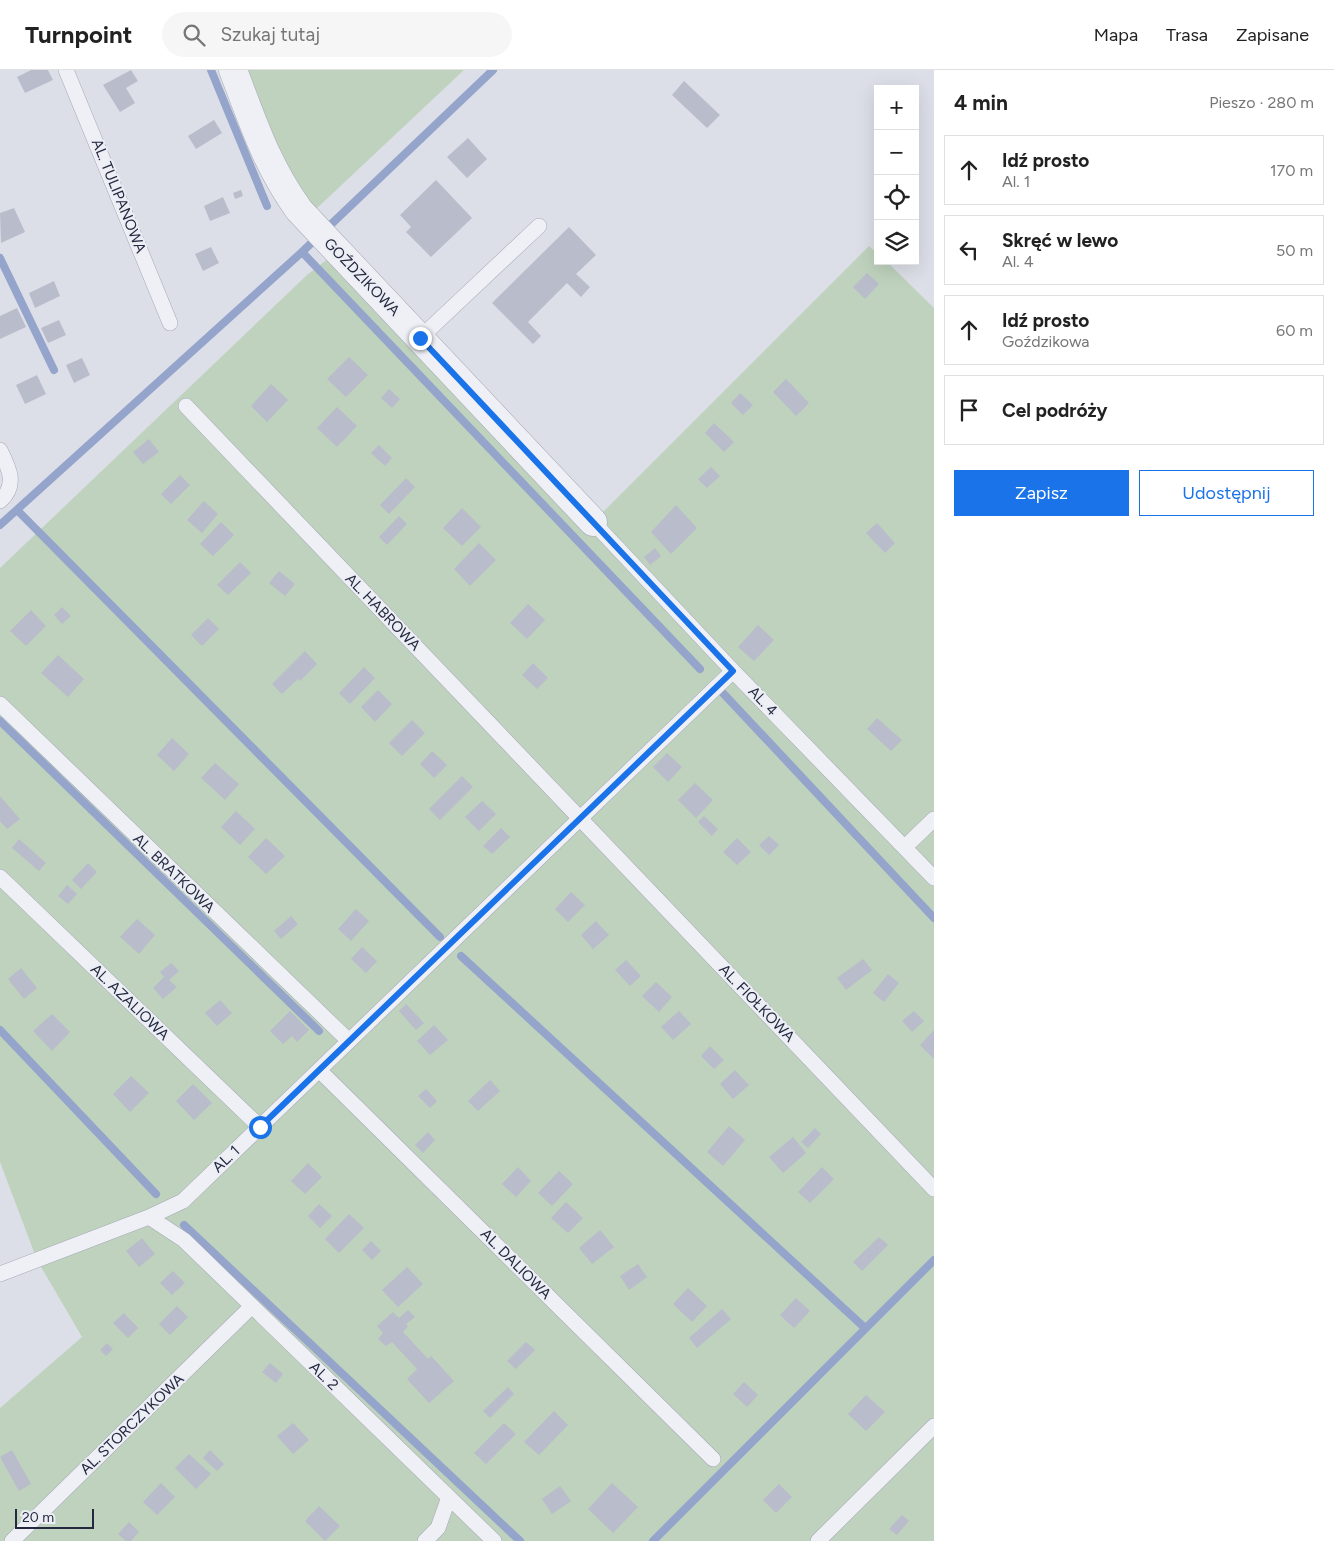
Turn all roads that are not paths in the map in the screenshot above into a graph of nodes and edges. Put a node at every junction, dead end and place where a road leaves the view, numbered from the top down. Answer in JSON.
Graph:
{"nodes":[{"id":1,"x":66,"y":70,"type":"edge"},
{"id":2,"x":233,"y":70,"type":"edge"},
{"id":3,"x":539,"y":226,"type":"dead end"},
{"id":4,"x":170,"y":323,"type":"dead end"},
{"id":5,"x":420,"y":338,"type":"junction"},
{"id":6,"x":186,"y":406,"type":"dead end"},
{"id":7,"x":0,"y":450,"type":"edge"},
{"id":8,"x":0,"y":500,"type":"edge"},
{"id":9,"x":593,"y":522,"type":"joint"},
{"id":10,"x":733,"y":671,"type":"junction"},
{"id":11,"x":0,"y":704,"type":"edge"},
{"id":12,"x":580,"y":818,"type":"junction"},
{"id":13,"x":934,"y":820,"type":"edge"},
{"id":14,"x":905,"y":847,"type":"junction"},
{"id":15,"x":0,"y":877,"type":"edge"},
{"id":16,"x":934,"y":878,"type":"edge"},
{"id":17,"x":349,"y":1041,"type":"junction"},
{"id":18,"x":319,"y":1070,"type":"junction"},
{"id":19,"x":260,"y":1127,"type":"junction"},
{"id":20,"x":934,"y":1189,"type":"edge"},
{"id":21,"x":149,"y":1218,"type":"junction"},
{"id":22,"x":2,"y":1274,"type":"edge"},
{"id":23,"x":252,"y":1306,"type":"junction"},
{"id":24,"x":934,"y":1426,"type":"edge"},
{"id":25,"x":712,"y":1459,"type":"dead end"},
{"id":26,"x":449,"y":1497,"type":"junction"},
{"id":27,"x":12,"y":1541,"type":"edge"},
{"id":28,"x":425,"y":1541,"type":"edge"},
{"id":29,"x":494,"y":1541,"type":"edge"},
{"id":30,"x":818,"y":1541,"type":"edge"}],
"edges":[{"from":1,"to":4,"type":"lane","name":"AL. TULIPANOWA"},
{"from":2,"to":5,"type":"street","name":"GOŹDZIKOWA"},
{"from":3,"to":5,"type":"lane"},
{"from":5,"to":9,"type":"street","name":"GOŹDZIKOWA"},
{"from":6,"to":12,"type":"lane","name":"AL. HABROWA"},
{"from":7,"to":8,"type":"lane"},
{"from":9,"to":10,"type":"lane","name":"AL. 4"},
{"from":10,"to":12,"type":"lane","name":"AL. 1"},
{"from":10,"to":14,"type":"lane","name":"AL. 4"},
{"from":11,"to":17,"type":"lane","name":"AL. BRATKOWA"},
{"from":12,"to":17,"type":"lane","name":"AL. 1"},
{"from":12,"to":20,"type":"lane","name":"AL. FIOŁKOWA"},
{"from":13,"to":14,"type":"lane"},
{"from":14,"to":16,"type":"lane","name":"AL. 4"},
{"from":15,"to":19,"type":"lane","name":"AL. AZALIOWA"},
{"from":17,"to":18,"type":"lane","name":"AL. 1"},
{"from":18,"to":19,"type":"lane","name":"AL. 1"},
{"from":18,"to":25,"type":"lane","name":"AL. DALIOWA"},
{"from":19,"to":21,"type":"lane","name":"AL. 1"},
{"from":21,"to":22,"type":"lane","name":"AL. 1"},
{"from":21,"to":23,"type":"lane","name":"AL. 2"},
{"from":23,"to":26,"type":"lane","name":"AL. 2"},
{"from":23,"to":27,"type":"lane","name":"AL. STORCZYKOWA"},
{"from":24,"to":30,"type":"lane"},
{"from":26,"to":28,"type":"lane"},
{"from":26,"to":29,"type":"lane","name":"AL. 2"}]}
